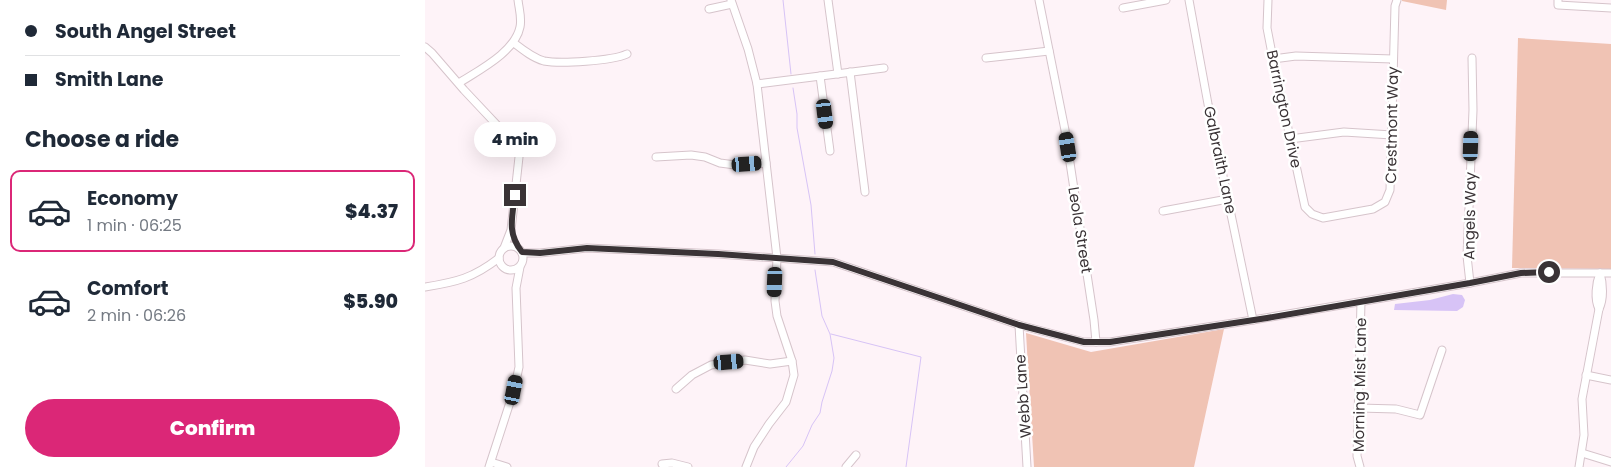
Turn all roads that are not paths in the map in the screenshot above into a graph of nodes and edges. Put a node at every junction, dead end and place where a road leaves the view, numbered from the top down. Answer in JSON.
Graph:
{"nodes":[{"id":1,"x":518,"y":0,"type":"edge"},
{"id":2,"x":828,"y":0,"type":"edge"},
{"id":3,"x":1039,"y":0,"type":"edge"},
{"id":4,"x":1166,"y":0,"type":"edge"},
{"id":5,"x":1189,"y":0,"type":"edge"},
{"id":6,"x":1269,"y":0,"type":"edge"},
{"id":7,"x":1397,"y":0,"type":"edge"},
{"id":8,"x":1559,"y":0,"type":"edge"},
{"id":9,"x":732,"y":2,"type":"edge"},
{"id":10,"x":1123,"y":8,"type":"dead end"},
{"id":11,"x":1611,"y":8,"type":"edge"},
{"id":12,"x":709,"y":9,"type":"dead end"},
{"id":13,"x":514,"y":42,"type":"junction"},
{"id":14,"x":425,"y":47,"type":"edge"},
{"id":15,"x":1049,"y":51,"type":"junction"},
{"id":16,"x":627,"y":54,"type":"dead end"},
{"id":17,"x":986,"y":58,"type":"dead end"},
{"id":18,"x":1472,"y":58,"type":"dead end"},
{"id":19,"x":1393,"y":59,"type":"junction"},
{"id":20,"x":1273,"y":60,"type":"junction"},
{"id":21,"x":884,"y":68,"type":"dead end"},
{"id":22,"x":850,"y":72,"type":"junction"},
{"id":23,"x":838,"y":74,"type":"junction"},
{"id":24,"x":820,"y":76,"type":"junction"},
{"id":25,"x":459,"y":83,"type":"junction"},
{"id":26,"x":757,"y":84,"type":"junction"},
{"id":27,"x":1392,"y":135,"type":"junction"},
{"id":28,"x":1289,"y":138,"type":"junction"},
{"id":29,"x":830,"y":151,"type":"dead end"},
{"id":30,"x":656,"y":157,"type":"dead end"},
{"id":31,"x":766,"y":163,"type":"junction"},
{"id":32,"x":865,"y":192,"type":"dead end"},
{"id":33,"x":1228,"y":199,"type":"junction"},
{"id":34,"x":1163,"y":211,"type":"dead end"},
{"id":35,"x":1312,"y":214,"type":"joint"},
{"id":36,"x":511,"y":230,"type":"junction"},
{"id":37,"x":504,"y":248,"type":"junction"},
{"id":38,"x":520,"y":250,"type":"junction"},
{"id":39,"x":540,"y":253,"type":"junction"},
{"id":40,"x":499,"y":258,"type":"junction"},
{"id":41,"x":777,"y":258,"type":"junction"},
{"id":42,"x":521,"y":266,"type":"junction"},
{"id":43,"x":504,"y":268,"type":"junction"},
{"id":44,"x":483,"y":270,"type":"junction"},
{"id":45,"x":1600,"y":272,"type":"junction"},
{"id":46,"x":1611,"y":273,"type":"edge"},
{"id":47,"x":1470,"y":283,"type":"junction"},
{"id":48,"x":425,"y":287,"type":"edge"},
{"id":49,"x":516,"y":288,"type":"junction"},
{"id":50,"x":1361,"y":302,"type":"junction"},
{"id":51,"x":1253,"y":320,"type":"junction"},
{"id":52,"x":1019,"y":325,"type":"junction"},
{"id":53,"x":1096,"y":342,"type":"junction"},
{"id":54,"x":1442,"y":350,"type":"dead end"},
{"id":55,"x":792,"y":362,"type":"junction"},
{"id":56,"x":1586,"y":375,"type":"junction"},
{"id":57,"x":1611,"y":380,"type":"edge"},
{"id":58,"x":676,"y":389,"type":"dead end"},
{"id":59,"x":1359,"y":408,"type":"junction"},
{"id":60,"x":1582,"y":453,"type":"junction"},
{"id":61,"x":856,"y":455,"type":"dead end"},
{"id":62,"x":1611,"y":462,"type":"edge"},
{"id":63,"x":490,"y":464,"type":"edge"},
{"id":64,"x":662,"y":464,"type":"dead end"},
{"id":65,"x":507,"y":467,"type":"edge"},
{"id":66,"x":688,"y":467,"type":"edge"},
{"id":67,"x":746,"y":467,"type":"edge"},
{"id":68,"x":847,"y":467,"type":"edge"},
{"id":69,"x":1027,"y":467,"type":"edge"},
{"id":70,"x":1361,"y":467,"type":"edge"},
{"id":71,"x":1579,"y":467,"type":"edge"}],
"edges":[{"from":1,"to":13,"type":"street"},
{"from":2,"to":23,"type":"street"},
{"from":3,"to":15,"type":"street","name":"Leola Street"},
{"from":4,"to":10,"type":"street"},
{"from":5,"to":33,"type":"street","name":"Galbraith Lane"},
{"from":6,"to":20,"type":"street","name":"Barrington Drive"},
{"from":7,"to":19,"type":"street","name":"Crestmont Way"},
{"from":8,"to":11,"type":"street"},
{"from":9,"to":12,"type":"street"},
{"from":9,"to":26,"type":"street"},
{"from":13,"to":16,"type":"street"},
{"from":13,"to":25,"type":"street"},
{"from":14,"to":25,"type":"street"},
{"from":15,"to":17,"type":"street"},
{"from":15,"to":53,"type":"street","name":"Leola Street"},
{"from":18,"to":47,"type":"street","name":"Angels Way"},
{"from":19,"to":20,"type":"street"},
{"from":19,"to":27,"type":"street","name":"Crestmont Way"},
{"from":20,"to":28,"type":"street","name":"Barrington Drive"},
{"from":21,"to":22,"type":"street"},
{"from":22,"to":23,"type":"street"},
{"from":22,"to":32,"type":"street"},
{"from":23,"to":24,"type":"street"},
{"from":24,"to":26,"type":"street"},
{"from":24,"to":29,"type":"street"},
{"from":25,"to":36,"type":"street"},
{"from":26,"to":31,"type":"street"},
{"from":27,"to":28,"type":"street"},
{"from":27,"to":35,"type":"street","name":"Crestmont Way"},
{"from":28,"to":35,"type":"street","name":"Barrington Drive"},
{"from":30,"to":31,"type":"street"},
{"from":31,"to":41,"type":"street"},
{"from":33,"to":34,"type":"street"},
{"from":33,"to":51,"type":"street","name":"Galbraith Lane"},
{"from":36,"to":37,"type":"street"},
{"from":36,"to":38,"type":"street"},
{"from":37,"to":38,"type":"street"},
{"from":37,"to":40,"type":"street"},
{"from":38,"to":39,"type":"street"},
{"from":38,"to":42,"type":"street"},
{"from":39,"to":41,"type":"street"},
{"from":39,"to":42,"type":"street"},
{"from":40,"to":43,"type":"street"},
{"from":40,"to":44,"type":"street"},
{"from":41,"to":52,"type":"street"},
{"from":41,"to":55,"type":"street"},
{"from":42,"to":43,"type":"street"},
{"from":42,"to":49,"type":"street"},
{"from":43,"to":44,"type":"street"},
{"from":43,"to":49,"type":"street"},
{"from":44,"to":48,"type":"street"},
{"from":45,"to":46,"type":"street"},
{"from":45,"to":47,"type":"street"},
{"from":45,"to":56,"type":"street"},
{"from":47,"to":50,"type":"street"},
{"from":49,"to":63,"type":"street"},
{"from":50,"to":51,"type":"street"},
{"from":50,"to":59,"type":"street","name":"Morning Mist Lane"},
{"from":51,"to":53,"type":"street"},
{"from":52,"to":53,"type":"street"},
{"from":52,"to":69,"type":"street","name":"Webb Lane"},
{"from":54,"to":59,"type":"street"},
{"from":55,"to":58,"type":"street"},
{"from":55,"to":67,"type":"street"},
{"from":56,"to":57,"type":"street"},
{"from":56,"to":60,"type":"street"},
{"from":59,"to":70,"type":"street","name":"Morning Mist Lane"},
{"from":60,"to":62,"type":"street"},
{"from":60,"to":71,"type":"street"},
{"from":61,"to":68,"type":"street"},
{"from":63,"to":65,"type":"street"},
{"from":64,"to":66,"type":"street"}]}
